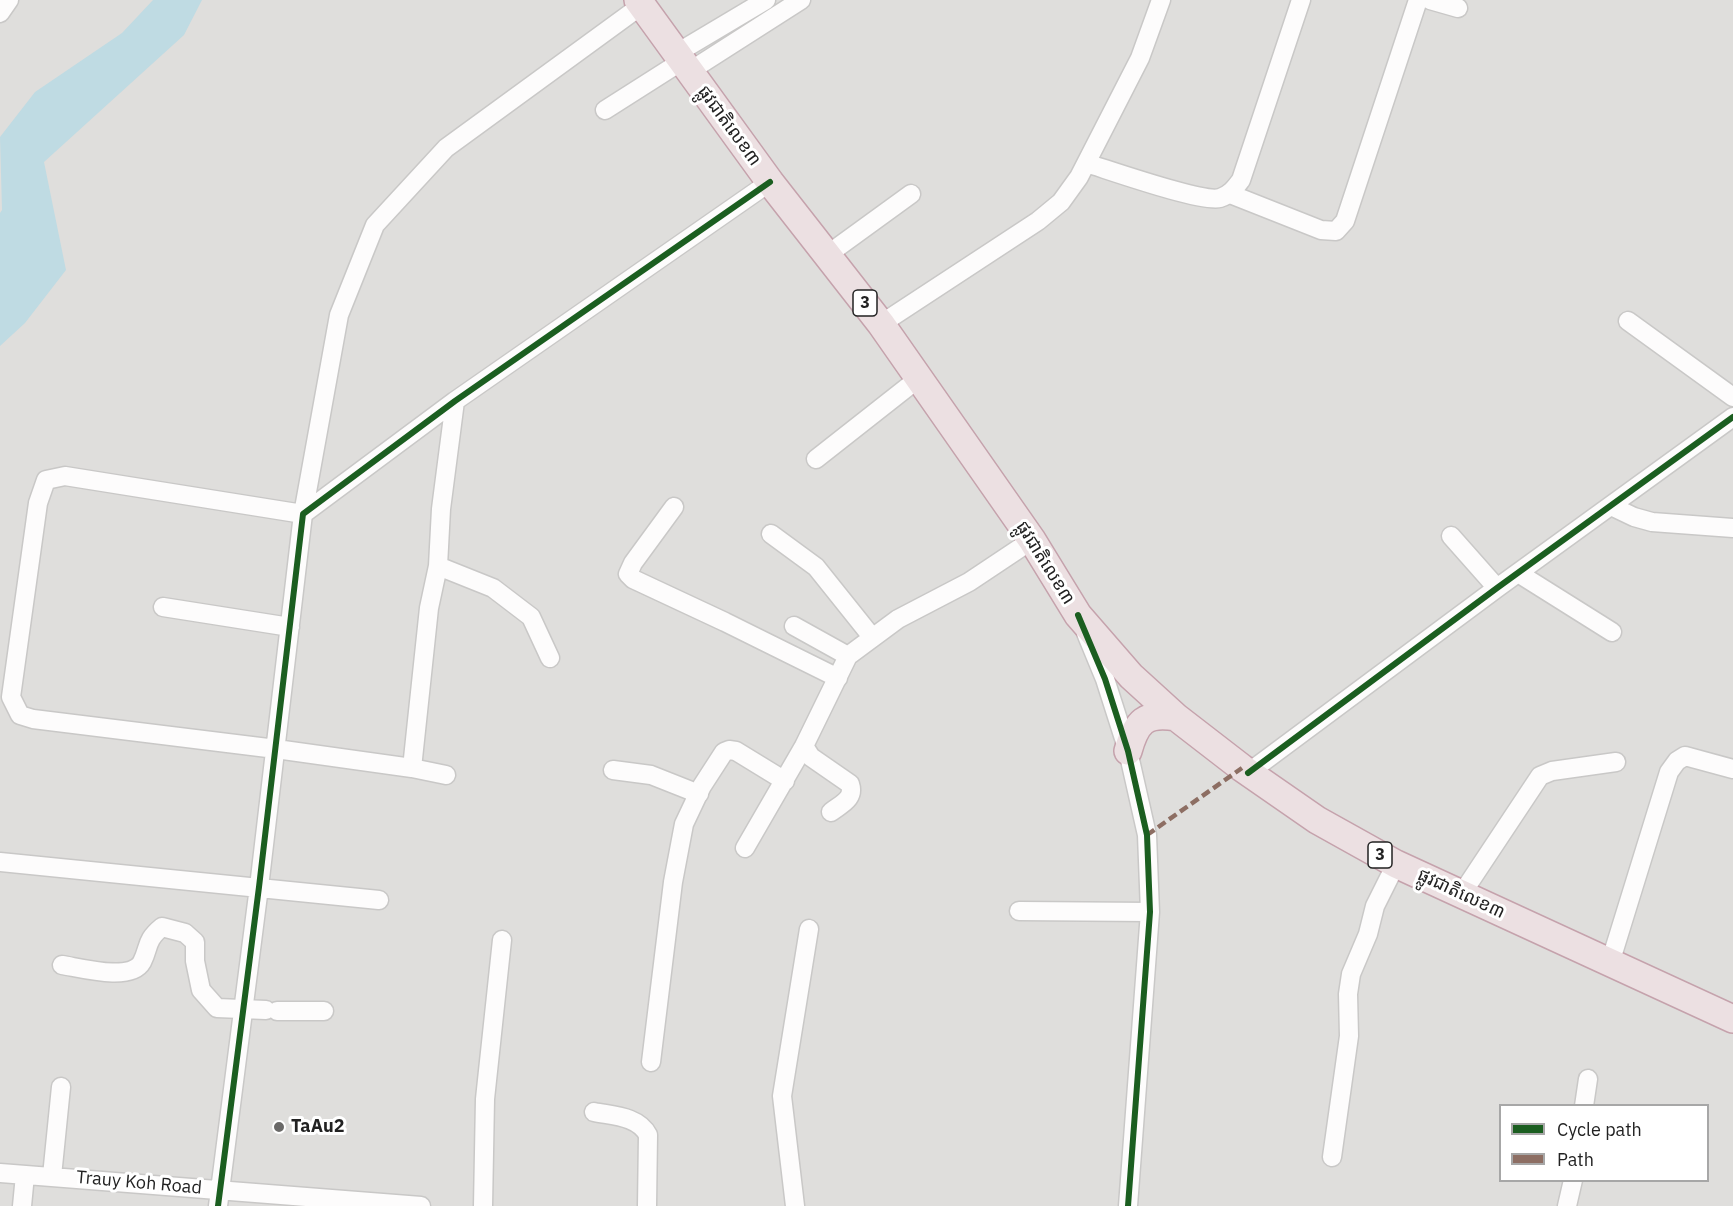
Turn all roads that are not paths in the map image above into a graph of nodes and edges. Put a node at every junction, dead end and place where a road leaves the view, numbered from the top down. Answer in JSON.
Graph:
{"nodes":[{"id":1,"x":9,"y":0,"type":"edge"},
{"id":2,"x":766,"y":0,"type":"edge"},
{"id":3,"x":801,"y":0,"type":"edge"},
{"id":4,"x":1161,"y":0,"type":"edge"},
{"id":5,"x":1301,"y":0,"type":"edge"},
{"id":6,"x":1418,"y":0,"type":"edge"},
{"id":7,"x":1430,"y":0,"type":"edge"},
{"id":8,"x":640,"y":2,"type":"edge"},
{"id":9,"x":1458,"y":8,"type":"dead end"},
{"id":10,"x":0,"y":13,"type":"edge"},
{"id":11,"x":683,"y":62,"type":"junction"},
{"id":12,"x":605,"y":110,"type":"dead end"},
{"id":13,"x":1086,"y":163,"type":"junction"},
{"id":14,"x":770,"y":182,"type":"junction"},
{"id":15,"x":912,"y":194,"type":"dead end"},
{"id":16,"x":1230,"y":194,"type":"junction"},
{"id":17,"x":827,"y":255,"type":"junction"},
{"id":18,"x":1628,"y":321,"type":"dead end"},
{"id":19,"x":881,"y":324,"type":"junction"},
{"id":20,"x":919,"y":378,"type":"junction"},
{"id":21,"x":1733,"y":397,"type":"edge"},
{"id":22,"x":455,"y":401,"type":"junction"},
{"id":23,"x":1733,"y":417,"type":"edge"},
{"id":24,"x":816,"y":459,"type":"dead end"},
{"id":25,"x":1611,"y":506,"type":"junction"},
{"id":26,"x":674,"y":507,"type":"dead end"},
{"id":27,"x":303,"y":514,"type":"junction"},
{"id":28,"x":1733,"y":528,"type":"edge"},
{"id":29,"x":771,"y":534,"type":"dead end"},
{"id":30,"x":1451,"y":536,"type":"dead end"},
{"id":31,"x":1032,"y":540,"type":"junction"},
{"id":32,"x":438,"y":566,"type":"junction"},
{"id":33,"x":1518,"y":573,"type":"junction"},
{"id":34,"x":1497,"y":588,"type":"junction"},
{"id":35,"x":163,"y":607,"type":"dead end"},
{"id":36,"x":1077,"y":615,"type":"junction"},
{"id":37,"x":794,"y":626,"type":"dead end"},
{"id":38,"x":290,"y":627,"type":"junction"},
{"id":39,"x":1612,"y":632,"type":"dead end"},
{"id":40,"x":872,"y":637,"type":"junction"},
{"id":41,"x":848,"y":656,"type":"junction"},
{"id":42,"x":550,"y":658,"type":"dead end"},
{"id":43,"x":838,"y":678,"type":"junction"},
{"id":44,"x":1176,"y":717,"type":"junction"},
{"id":45,"x":804,"y":746,"type":"junction"},
{"id":46,"x":276,"y":749,"type":"junction"},
{"id":47,"x":1128,"y":751,"type":"junction"},
{"id":48,"x":1616,"y":762,"type":"dead end"},
{"id":49,"x":412,"y":768,"type":"junction"},
{"id":50,"x":1733,"y":769,"type":"edge"},
{"id":51,"x":613,"y":770,"type":"dead end"},
{"id":52,"x":1248,"y":773,"type":"junction"},
{"id":53,"x":446,"y":775,"type":"dead end"},
{"id":54,"x":784,"y":781,"type":"junction"},
{"id":55,"x":699,"y":794,"type":"junction"},
{"id":56,"x":831,"y":812,"type":"dead end"},
{"id":57,"x":745,"y":848,"type":"dead end"},
{"id":58,"x":0,"y":862,"type":"edge"},
{"id":59,"x":1396,"y":864,"type":"junction"},
{"id":60,"x":259,"y":887,"type":"junction"},
{"id":61,"x":1461,"y":895,"type":"junction"},
{"id":62,"x":379,"y":900,"type":"dead end"},
{"id":63,"x":1019,"y":911,"type":"dead end"},
{"id":64,"x":1150,"y":912,"type":"junction"},
{"id":65,"x":809,"y":929,"type":"dead end"},
{"id":66,"x":502,"y":940,"type":"dead end"},
{"id":67,"x":1610,"y":963,"type":"junction"},
{"id":68,"x":62,"y":965,"type":"dead end"},
{"id":69,"x":243,"y":1010,"type":"junction"},
{"id":70,"x":324,"y":1011,"type":"dead end"},
{"id":71,"x":1733,"y":1018,"type":"edge"},
{"id":72,"x":651,"y":1062,"type":"dead end"},
{"id":73,"x":1588,"y":1079,"type":"dead end"},
{"id":74,"x":61,"y":1087,"type":"dead end"},
{"id":75,"x":1584,"y":1104,"type":"edge"},
{"id":76,"x":594,"y":1112,"type":"dead end"},
{"id":77,"x":1332,"y":1157,"type":"dead end"},
{"id":78,"x":0,"y":1173,"type":"edge"},
{"id":79,"x":25,"y":1175,"type":"junction"},
{"id":80,"x":52,"y":1176,"type":"junction"},
{"id":81,"x":1573,"y":1182,"type":"edge"},
{"id":82,"x":219,"y":1198,"type":"edge"},
{"id":83,"x":22,"y":1206,"type":"edge"},
{"id":84,"x":421,"y":1206,"type":"edge"},
{"id":85,"x":483,"y":1206,"type":"edge"},
{"id":86,"x":647,"y":1206,"type":"edge"},
{"id":87,"x":795,"y":1206,"type":"edge"},
{"id":88,"x":1128,"y":1206,"type":"edge"},
{"id":89,"x":1568,"y":1206,"type":"edge"}],
"edges":[{"from":1,"to":10,"type":"street"},
{"from":2,"to":11,"type":"street"},
{"from":3,"to":11,"type":"street"},
{"from":4,"to":13,"type":"street"},
{"from":5,"to":16,"type":"street"},
{"from":6,"to":16,"type":"street"},
{"from":7,"to":9,"type":"street"},
{"from":8,"to":11,"type":"highway","name":"ផ្លូវជាតិលេខ៣","number":"3"},
{"from":8,"to":27,"type":"street"},
{"from":11,"to":12,"type":"street"},
{"from":11,"to":14,"type":"highway","name":"ផ្លូវជាតិលេខ៣","number":"3"},
{"from":13,"to":16,"type":"street"},
{"from":13,"to":19,"type":"street"},
{"from":14,"to":17,"type":"highway","name":"ផ្លូវជាតិលេខ៣","number":"3"},
{"from":14,"to":22,"type":"street"},
{"from":15,"to":17,"type":"street"},
{"from":17,"to":19,"type":"highway","name":"ផ្លូវជាតិលេខ៣","number":"3"},
{"from":18,"to":21,"type":"street"},
{"from":19,"to":20,"type":"highway","name":"ផ្លូវជាតិលេខ៣","number":"3"},
{"from":20,"to":24,"type":"street"},
{"from":20,"to":31,"type":"highway","name":"ផ្លូវជាតិលេខ៣","number":"3"},
{"from":22,"to":27,"type":"street"},
{"from":22,"to":32,"type":"street"},
{"from":23,"to":25,"type":"street"},
{"from":25,"to":28,"type":"street"},
{"from":25,"to":33,"type":"street"},
{"from":26,"to":43,"type":"street"},
{"from":27,"to":38,"type":"street"},
{"from":27,"to":46,"type":"street"},
{"from":29,"to":40,"type":"street"},
{"from":30,"to":34,"type":"street"},
{"from":31,"to":36,"type":"highway","name":"ផ្លូវជាតិលេខ៣","number":"3"},
{"from":31,"to":40,"type":"street"},
{"from":32,"to":42,"type":"street"},
{"from":32,"to":49,"type":"street"},
{"from":33,"to":34,"type":"street"},
{"from":33,"to":39,"type":"street"},
{"from":34,"to":52,"type":"street"},
{"from":35,"to":38,"type":"street"},
{"from":36,"to":44,"type":"highway","name":"ផ្លូវជាតិលេខ៣","number":"3"},
{"from":36,"to":47,"type":"street"},
{"from":37,"to":41,"type":"street"},
{"from":38,"to":46,"type":"street"},
{"from":40,"to":41,"type":"street"},
{"from":41,"to":43,"type":"street"},
{"from":43,"to":45,"type":"street"},
{"from":44,"to":47,"type":"highway"},
{"from":44,"to":52,"type":"highway","name":"ផ្លូវជាតិលេខ៣","number":"3"},
{"from":45,"to":54,"type":"street"},
{"from":45,"to":56,"type":"street"},
{"from":46,"to":49,"type":"street"},
{"from":46,"to":60,"type":"street"},
{"from":47,"to":64,"type":"street"},
{"from":48,"to":61,"type":"street"},
{"from":49,"to":53,"type":"street"},
{"from":50,"to":67,"type":"street"},
{"from":51,"to":55,"type":"street"},
{"from":52,"to":59,"type":"highway","name":"ផ្លូវជាតិលេខ៣","number":"3"},
{"from":54,"to":55,"type":"street"},
{"from":54,"to":57,"type":"street"},
{"from":55,"to":72,"type":"street"},
{"from":58,"to":60,"type":"street"},
{"from":59,"to":61,"type":"highway","name":"ផ្លូវជាតិលេខ៣","number":"3"},
{"from":59,"to":77,"type":"street"},
{"from":60,"to":62,"type":"street"},
{"from":60,"to":69,"type":"street"},
{"from":61,"to":67,"type":"highway","name":"ផ្លូវជាតិលេខ៣","number":"3"},
{"from":63,"to":64,"type":"street"},
{"from":64,"to":88,"type":"street"},
{"from":65,"to":87,"type":"street"},
{"from":66,"to":85,"type":"street"},
{"from":67,"to":71,"type":"highway","name":"ផ្លូវជាតិលេខ៣","number":"3"},
{"from":68,"to":69,"type":"street"},
{"from":69,"to":70,"type":"street"},
{"from":69,"to":82,"type":"street"},
{"from":73,"to":75,"type":"street"},
{"from":74,"to":80,"type":"street"},
{"from":76,"to":86,"type":"street"},
{"from":78,"to":79,"type":"street","name":"Trauy Koh Road"},
{"from":79,"to":80,"type":"street","name":"Trauy Koh Road"},
{"from":79,"to":83,"type":"street"},
{"from":80,"to":82,"type":"street","name":"Trauy Koh Road"},
{"from":81,"to":89,"type":"street"},
{"from":82,"to":84,"type":"street","name":"Trauy Koh Road"}]}
